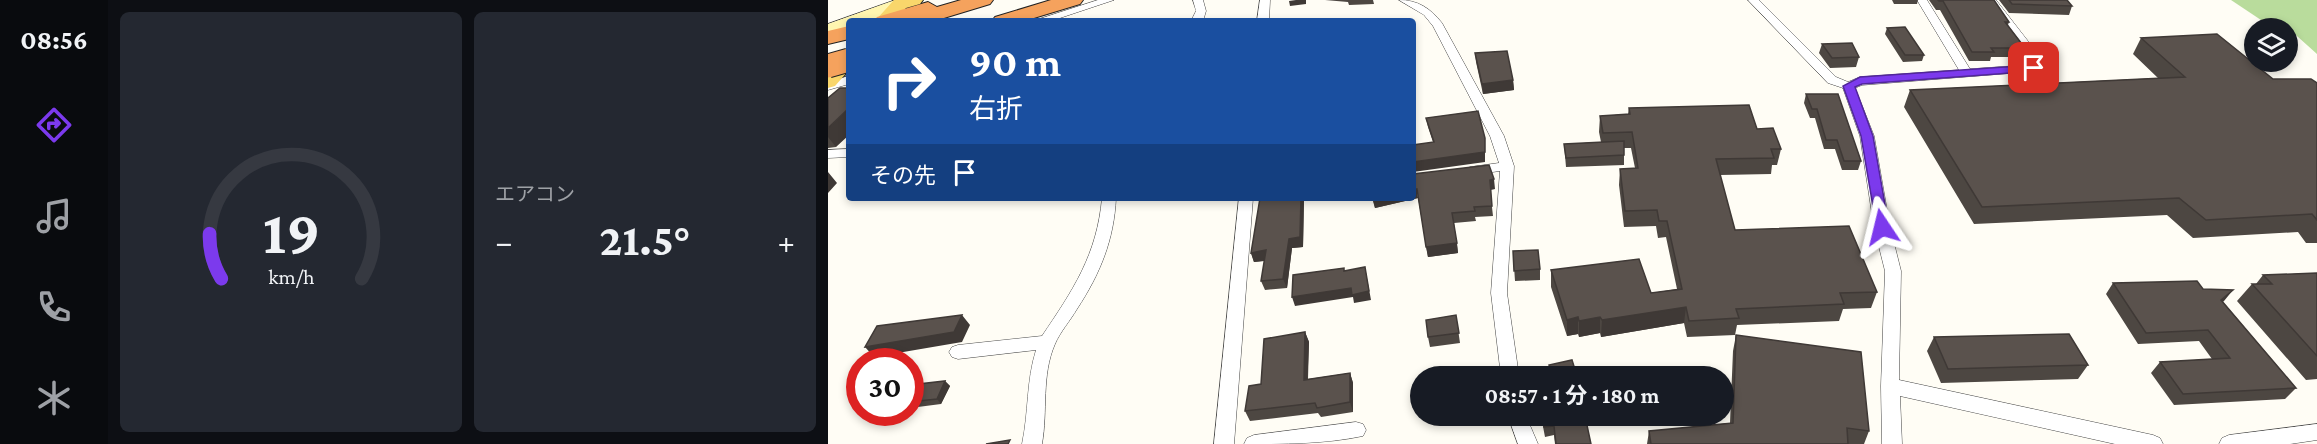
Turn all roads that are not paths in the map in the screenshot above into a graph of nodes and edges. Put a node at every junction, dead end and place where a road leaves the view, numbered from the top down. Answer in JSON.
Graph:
{"nodes":[{"id":1,"x":954,"y":0,"type":"edge"},
{"id":2,"x":983,"y":0,"type":"edge"},
{"id":3,"x":1046,"y":0,"type":"edge"},
{"id":4,"x":1073,"y":0,"type":"edge"},
{"id":5,"x":1109,"y":0,"type":"edge"},
{"id":6,"x":1198,"y":0,"type":"edge"},
{"id":7,"x":1265,"y":0,"type":"edge"},
{"id":8,"x":1404,"y":0,"type":"edge"},
{"id":9,"x":1753,"y":0,"type":"edge"},
{"id":10,"x":1990,"y":0,"type":"edge"},
{"id":11,"x":1922,"y":1,"type":"edge"},
{"id":12,"x":907,"y":6,"type":"edge"},
{"id":13,"x":865,"y":18,"type":"edge"},
{"id":14,"x":889,"y":18,"type":"edge"},
{"id":15,"x":894,"y":18,"type":"edge"},
{"id":16,"x":986,"y":18,"type":"edge"},
{"id":17,"x":1012,"y":18,"type":"edge"},
{"id":18,"x":1049,"y":18,"type":"edge"},
{"id":19,"x":1198,"y":18,"type":"edge"},
{"id":20,"x":1263,"y":18,"type":"edge"},
{"id":21,"x":846,"y":24,"type":"edge"},
{"id":22,"x":828,"y":29,"type":"edge"},
{"id":23,"x":846,"y":33,"type":"edge"},
{"id":24,"x":828,"y":38,"type":"edge"},
{"id":25,"x":846,"y":40,"type":"edge"},
{"id":26,"x":828,"y":46,"type":"edge"},
{"id":27,"x":846,"y":60,"type":"edge"},
{"id":28,"x":846,"y":63,"type":"edge"},
{"id":29,"x":828,"y":66,"type":"edge"},
{"id":30,"x":846,"y":68,"type":"edge"},
{"id":31,"x":1966,"y":72,"type":"junction"},
{"id":32,"x":828,"y":73,"type":"edge"},
{"id":33,"x":846,"y":81,"type":"edge"},
{"id":34,"x":828,"y":84,"type":"edge"},
{"id":35,"x":1848,"y":86,"type":"junction"},
{"id":36,"x":846,"y":153,"type":"edge"},
{"id":37,"x":828,"y":154,"type":"edge"},
{"id":38,"x":1507,"y":166,"type":"junction"},
{"id":39,"x":1460,"y":172,"type":"edge"},
{"id":40,"x":1109,"y":201,"type":"edge"},
{"id":41,"x":1246,"y":201,"type":"edge"},
{"id":42,"x":1047,"y":342,"type":"junction"},
{"id":43,"x":958,"y":352,"type":"dead end"},
{"id":44,"x":1509,"y":366,"type":"edge"},
{"id":45,"x":1890,"y":386,"type":"junction"},
{"id":46,"x":1521,"y":426,"type":"edge"},
{"id":47,"x":1356,"y":430,"type":"dead end"},
{"id":48,"x":2317,"y":432,"type":"edge"},
{"id":49,"x":1032,"y":444,"type":"edge"},
{"id":50,"x":1224,"y":444,"type":"edge"},
{"id":51,"x":1254,"y":444,"type":"edge"},
{"id":52,"x":1528,"y":444,"type":"edge"},
{"id":53,"x":1892,"y":444,"type":"edge"},
{"id":54,"x":2153,"y":444,"type":"edge"},
{"id":55,"x":2229,"y":444,"type":"edge"}],
"edges":[{"from":1,"to":15,"type":"highway"},
{"from":2,"to":12,"type":"highway"},
{"from":3,"to":16,"type":"highway"},
{"from":4,"to":17,"type":"highway"},
{"from":5,"to":18,"type":"street"},
{"from":6,"to":19,"type":"street"},
{"from":7,"to":20,"type":"street"},
{"from":8,"to":38,"type":"street"},
{"from":9,"to":35,"type":"street"},
{"from":10,"to":31,"type":"street"},
{"from":11,"to":31,"type":"street"},
{"from":12,"to":13,"type":"street"},
{"from":12,"to":14,"type":"main road"},
{"from":21,"to":22,"type":"street"},
{"from":23,"to":24,"type":"highway"},
{"from":25,"to":26,"type":"highway"},
{"from":27,"to":29,"type":"highway","bridge":true},
{"from":28,"to":34,"type":"main road"},
{"from":30,"to":32,"type":"highway"},
{"from":31,"to":35,"type":"street"},
{"from":33,"to":34,"type":"street"},
{"from":35,"to":45,"type":"street"},
{"from":36,"to":37,"type":"street"},
{"from":38,"to":39,"type":"street"},
{"from":38,"to":44,"type":"street"},
{"from":40,"to":42,"type":"street"},
{"from":41,"to":50,"type":"street"},
{"from":42,"to":43,"type":"street"},
{"from":42,"to":49,"type":"street"},
{"from":45,"to":53,"type":"street"},
{"from":45,"to":54,"type":"street"},
{"from":46,"to":52,"type":"street"},
{"from":47,"to":51,"type":"street"},
{"from":48,"to":55,"type":"street"}]}
